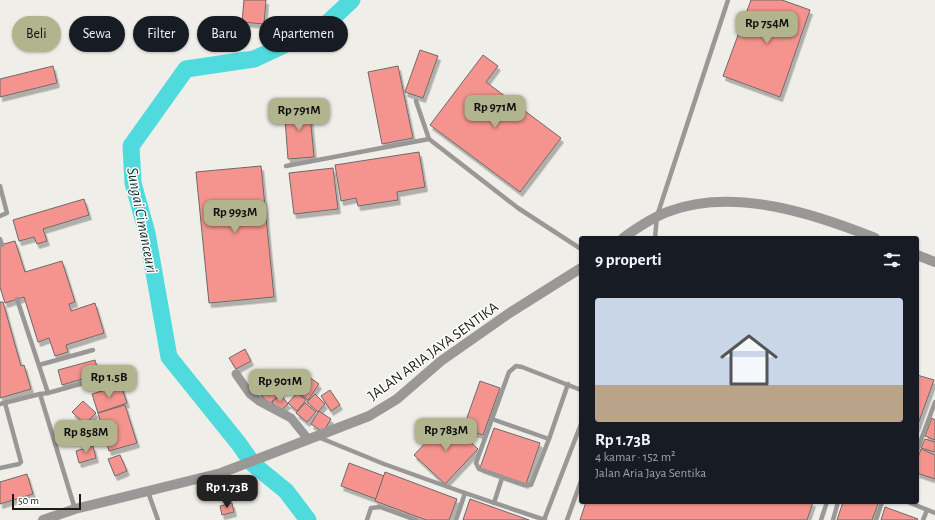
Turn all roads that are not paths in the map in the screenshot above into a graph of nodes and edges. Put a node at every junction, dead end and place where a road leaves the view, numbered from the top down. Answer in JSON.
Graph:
{"nodes":[{"id":1,"x":728,"y":0,"type":"edge"},
{"id":2,"x":416,"y":101,"type":"dead end"},
{"id":3,"x":428,"y":139,"type":"junction"},
{"id":4,"x":286,"y":166,"type":"dead end"},
{"id":5,"x":0,"y":186,"type":"edge"},
{"id":6,"x":0,"y":216,"type":"edge"},
{"id":7,"x":657,"y":216,"type":"junction"},
{"id":8,"x":625,"y":236,"type":"edge"},
{"id":9,"x":655,"y":236,"type":"edge"},
{"id":10,"x":869,"y":236,"type":"edge"},
{"id":11,"x":0,"y":239,"type":"edge"},
{"id":12,"x":2,"y":245,"type":"dead end"},
{"id":13,"x":579,"y":248,"type":"edge"},
{"id":14,"x":919,"y":256,"type":"edge"},
{"id":15,"x":935,"y":262,"type":"edge"},
{"id":16,"x":579,"y":269,"type":"edge"},
{"id":17,"x":18,"y":299,"type":"dead end"},
{"id":18,"x":93,"y":350,"type":"dead end"},
{"id":19,"x":39,"y":365,"type":"junction"},
{"id":20,"x":236,"y":374,"type":"dead end"},
{"id":21,"x":91,"y":381,"type":"dead end"},
{"id":22,"x":568,"y":384,"type":"junction"},
{"id":23,"x":579,"y":389,"type":"edge"},
{"id":24,"x":48,"y":393,"type":"junction"},
{"id":25,"x":40,"y":394,"type":"junction"},
{"id":26,"x":935,"y":402,"type":"edge"},
{"id":27,"x":2,"y":403,"type":"edge"},
{"id":28,"x":492,"y":418,"type":"junction"},
{"id":29,"x":579,"y":429,"type":"edge"},
{"id":30,"x":312,"y":438,"type":"junction"},
{"id":31,"x":549,"y":439,"type":"junction"},
{"id":32,"x":919,"y":446,"type":"edge"},
{"id":33,"x":0,"y":468,"type":"edge"},
{"id":34,"x":502,"y":478,"type":"junction"},
{"id":35,"x":579,"y":487,"type":"edge"},
{"id":36,"x":148,"y":492,"type":"junction"},
{"id":37,"x":465,"y":493,"type":"junction"},
{"id":38,"x":494,"y":503,"type":"junction"},
{"id":39,"x":826,"y":504,"type":"edge"},
{"id":40,"x":837,"y":504,"type":"edge"},
{"id":41,"x":881,"y":504,"type":"edge"},
{"id":42,"x":913,"y":504,"type":"edge"},
{"id":43,"x":75,"y":509,"type":"junction"},
{"id":44,"x":927,"y":510,"type":"junction"},
{"id":45,"x":935,"y":513,"type":"edge"},
{"id":46,"x":43,"y":520,"type":"edge"},
{"id":47,"x":158,"y":520,"type":"edge"},
{"id":48,"x":367,"y":520,"type":"edge"},
{"id":49,"x":416,"y":520,"type":"edge"},
{"id":50,"x":456,"y":520,"type":"edge"},
{"id":51,"x":545,"y":520,"type":"edge"},
{"id":52,"x":567,"y":520,"type":"edge"},
{"id":53,"x":821,"y":520,"type":"edge"},
{"id":54,"x":833,"y":520,"type":"edge"},
{"id":55,"x":876,"y":520,"type":"edge"},
{"id":56,"x":923,"y":520,"type":"edge"}],
"edges":[{"from":1,"to":7,"type":"lane"},
{"from":2,"to":3,"type":"lane"},
{"from":3,"to":4,"type":"lane"},
{"from":3,"to":13,"type":"lane"},
{"from":5,"to":6,"type":"lane"},
{"from":7,"to":8,"type":"street"},
{"from":7,"to":9,"type":"lane"},
{"from":7,"to":10,"type":"street"},
{"from":11,"to":12,"type":"lane"},
{"from":14,"to":15,"type":"street"},
{"from":16,"to":30,"type":"street","name":"JALAN ARIA JAYA SENTIKA"},
{"from":17,"to":19,"type":"lane"},
{"from":18,"to":19,"type":"lane"},
{"from":19,"to":24,"type":"lane"},
{"from":20,"to":30,"type":"street"},
{"from":21,"to":24,"type":"lane"},
{"from":22,"to":23,"type":"lane"},
{"from":22,"to":28,"type":"lane"},
{"from":22,"to":31,"type":"lane"},
{"from":24,"to":25,"type":"lane"},
{"from":25,"to":27,"type":"lane"},
{"from":25,"to":43,"type":"lane"},
{"from":26,"to":32,"type":"lane"},
{"from":27,"to":33,"type":"lane"},
{"from":28,"to":31,"type":"lane"},
{"from":28,"to":34,"type":"lane"},
{"from":29,"to":51,"type":"lane"},
{"from":30,"to":36,"type":"street","name":"JALAN ARIA JAYA SENTIKA"},
{"from":30,"to":37,"type":"lane"},
{"from":31,"to":34,"type":"lane"},
{"from":34,"to":38,"type":"lane"},
{"from":35,"to":52,"type":"lane"},
{"from":36,"to":43,"type":"street","name":"JALAN ARIA JAYA SENTIKA"},
{"from":36,"to":47,"type":"lane"},
{"from":37,"to":38,"type":"lane"},
{"from":37,"to":50,"type":"lane"},
{"from":38,"to":51,"type":"lane"},
{"from":39,"to":53,"type":"lane"},
{"from":40,"to":54,"type":"lane"},
{"from":41,"to":55,"type":"lane"},
{"from":42,"to":44,"type":"lane"},
{"from":43,"to":46,"type":"street","name":"JALAN ARIA JAYA SENTIKA"},
{"from":44,"to":45,"type":"lane"},
{"from":44,"to":56,"type":"lane"},
{"from":48,"to":49,"type":"lane"}]}
